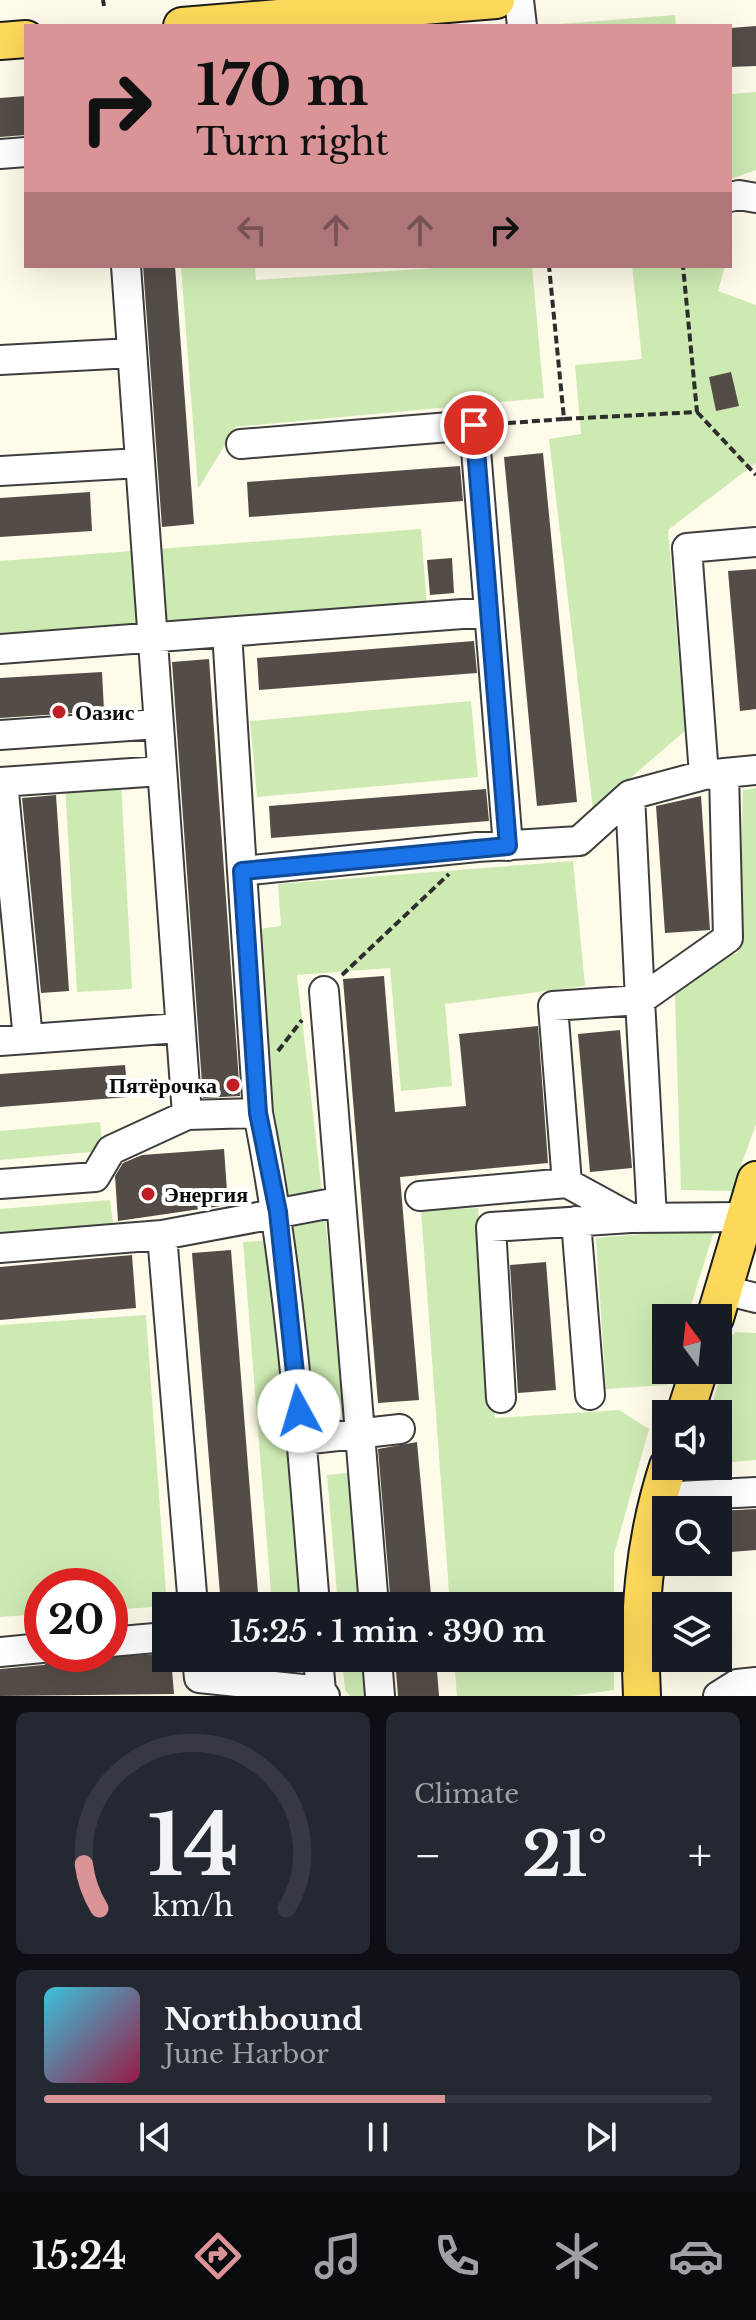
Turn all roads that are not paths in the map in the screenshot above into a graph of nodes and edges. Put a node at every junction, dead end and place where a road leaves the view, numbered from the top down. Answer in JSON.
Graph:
{"nodes":[{"id":1,"x":496,"y":0,"type":"edge"},
{"id":2,"x":519,"y":0,"type":"edge"},
{"id":3,"x":208,"y":24,"type":"edge"},
{"id":4,"x":522,"y":24,"type":"edge"},
{"id":5,"x":24,"y":39,"type":"edge"},
{"id":6,"x":0,"y":41,"type":"edge"},
{"id":7,"x":24,"y":152,"type":"edge"},
{"id":8,"x":0,"y":154,"type":"edge"},
{"id":9,"x":732,"y":197,"type":"edge"},
{"id":10,"x":756,"y":198,"type":"edge"},
{"id":11,"x":126,"y":268,"type":"edge"},
{"id":12,"x":132,"y":353,"type":"junction"},
{"id":13,"x":0,"y":360,"type":"edge"},
{"id":14,"x":241,"y":444,"type":"dead end"},
{"id":15,"x":140,"y":463,"type":"junction"},
{"id":16,"x":0,"y":471,"type":"edge"},
{"id":17,"x":756,"y":542,"type":"edge"},
{"id":18,"x":489,"y":612,"type":"junction"},
{"id":19,"x":227,"y":632,"type":"junction"},
{"id":20,"x":152,"y":638,"type":"junction"},
{"id":21,"x":0,"y":649,"type":"edge"},
{"id":22,"x":158,"y":724,"type":"junction"},
{"id":23,"x":0,"y":735,"type":"edge"},
{"id":24,"x":756,"y":770,"type":"edge"},
{"id":25,"x":161,"y":771,"type":"junction"},
{"id":26,"x":714,"y":774,"type":"junction"},
{"id":27,"x":1,"y":782,"type":"edge"},
{"id":28,"x":630,"y":795,"type":"junction"},
{"id":29,"x":508,"y":846,"type":"junction"},
{"id":30,"x":242,"y":871,"type":"junction"},
{"id":31,"x":324,"y":991,"type":"road end"},
{"id":32,"x":640,"y":1000,"type":"junction"},
{"id":33,"x":179,"y":1028,"type":"junction"},
{"id":34,"x":28,"y":1039,"type":"junction"},
{"id":35,"x":0,"y":1041,"type":"edge"},
{"id":36,"x":258,"y":1113,"type":"junction"},
{"id":37,"x":187,"y":1115,"type":"junction"},
{"id":38,"x":756,"y":1180,"type":"edge"},
{"id":39,"x":567,"y":1183,"type":"junction"},
{"id":40,"x":0,"y":1184,"type":"edge"},
{"id":41,"x":420,"y":1196,"type":"dead end"},
{"id":42,"x":338,"y":1202,"type":"junction"},
{"id":43,"x":278,"y":1212,"type":"junction"},
{"id":44,"x":744,"y":1217,"type":"junction"},
{"id":45,"x":641,"y":1218,"type":"junction"},
{"id":46,"x":576,"y":1221,"type":"junction"},
{"id":47,"x":162,"y":1235,"type":"junction"},
{"id":48,"x":0,"y":1248,"type":"edge"},
{"id":49,"x":732,"y":1302,"type":"edge"},
{"id":50,"x":590,"y":1395,"type":"dead end"},
{"id":51,"x":501,"y":1398,"type":"dead end"},
{"id":52,"x":400,"y":1429,"type":"dead end"},
{"id":53,"x":362,"y":1433,"type":"junction"},
{"id":54,"x":302,"y":1440,"type":"junction"},
{"id":55,"x":663,"y":1482,"type":"edge"},
{"id":56,"x":756,"y":1492,"type":"edge"},
{"id":57,"x":192,"y":1592,"type":"edge"},
{"id":58,"x":314,"y":1592,"type":"edge"},
{"id":59,"x":373,"y":1592,"type":"edge"},
{"id":60,"x":152,"y":1638,"type":"edge"},
{"id":61,"x":128,"y":1640,"type":"edge"},
{"id":62,"x":24,"y":1650,"type":"edge"},
{"id":63,"x":0,"y":1652,"type":"edge"},
{"id":64,"x":198,"y":1672,"type":"edge"},
{"id":65,"x":320,"y":1672,"type":"edge"},
{"id":66,"x":378,"y":1672,"type":"edge"},
{"id":67,"x":756,"y":1682,"type":"edge"},
{"id":68,"x":323,"y":1694,"type":"edge"},
{"id":69,"x":380,"y":1696,"type":"edge"},
{"id":70,"x":642,"y":1696,"type":"edge"},
{"id":71,"x":718,"y":1696,"type":"edge"}],
"edges":[{"from":1,"to":3,"type":"main road"},
{"from":2,"to":4,"type":"lane"},
{"from":5,"to":6,"type":"main road"},
{"from":7,"to":8,"type":"lane"},
{"from":9,"to":10,"type":"lane"},
{"from":11,"to":12,"type":"lane"},
{"from":12,"to":13,"type":"lane"},
{"from":12,"to":15,"type":"lane"},
{"from":14,"to":18,"type":"lane"},
{"from":15,"to":16,"type":"lane"},
{"from":15,"to":20,"type":"lane"},
{"from":17,"to":26,"type":"lane"},
{"from":18,"to":19,"type":"lane"},
{"from":18,"to":29,"type":"lane"},
{"from":19,"to":20,"type":"lane"},
{"from":19,"to":30,"type":"lane"},
{"from":20,"to":21,"type":"lane"},
{"from":20,"to":22,"type":"lane"},
{"from":22,"to":23,"type":"lane"},
{"from":22,"to":25,"type":"lane"},
{"from":24,"to":26,"type":"lane"},
{"from":25,"to":27,"type":"lane"},
{"from":25,"to":33,"type":"lane"},
{"from":26,"to":28,"type":"lane"},
{"from":26,"to":32,"type":"lane"},
{"from":27,"to":34,"type":"lane"},
{"from":28,"to":29,"type":"lane"},
{"from":28,"to":32,"type":"lane"},
{"from":29,"to":30,"type":"lane"},
{"from":30,"to":36,"type":"lane"},
{"from":31,"to":42,"type":"lane"},
{"from":32,"to":39,"type":"lane"},
{"from":32,"to":45,"type":"lane"},
{"from":33,"to":34,"type":"lane"},
{"from":33,"to":37,"type":"lane"},
{"from":34,"to":35,"type":"lane"},
{"from":36,"to":37,"type":"lane"},
{"from":36,"to":43,"type":"lane"},
{"from":37,"to":40,"type":"lane"},
{"from":38,"to":44,"type":"main road"},
{"from":39,"to":41,"type":"lane"},
{"from":39,"to":45,"type":"lane"},
{"from":42,"to":43,"type":"lane"},
{"from":42,"to":53,"type":"lane"},
{"from":43,"to":47,"type":"lane"},
{"from":43,"to":54,"type":"lane"},
{"from":44,"to":45,"type":"lane"},
{"from":44,"to":49,"type":"main road"},
{"from":45,"to":46,"type":"lane"},
{"from":46,"to":50,"type":"lane"},
{"from":46,"to":51,"type":"lane"},
{"from":47,"to":48,"type":"lane"},
{"from":47,"to":57,"type":"lane"},
{"from":52,"to":53,"type":"lane"},
{"from":53,"to":54,"type":"lane"},
{"from":53,"to":59,"type":"lane"},
{"from":54,"to":58,"type":"lane"},
{"from":55,"to":56,"type":"lane"},
{"from":55,"to":70,"type":"main road"},
{"from":60,"to":61,"type":"lane"},
{"from":62,"to":63,"type":"lane"},
{"from":64,"to":68,"type":"lane"},
{"from":65,"to":68,"type":"lane"},
{"from":66,"to":69,"type":"lane"},
{"from":67,"to":71,"type":"lane"}]}
